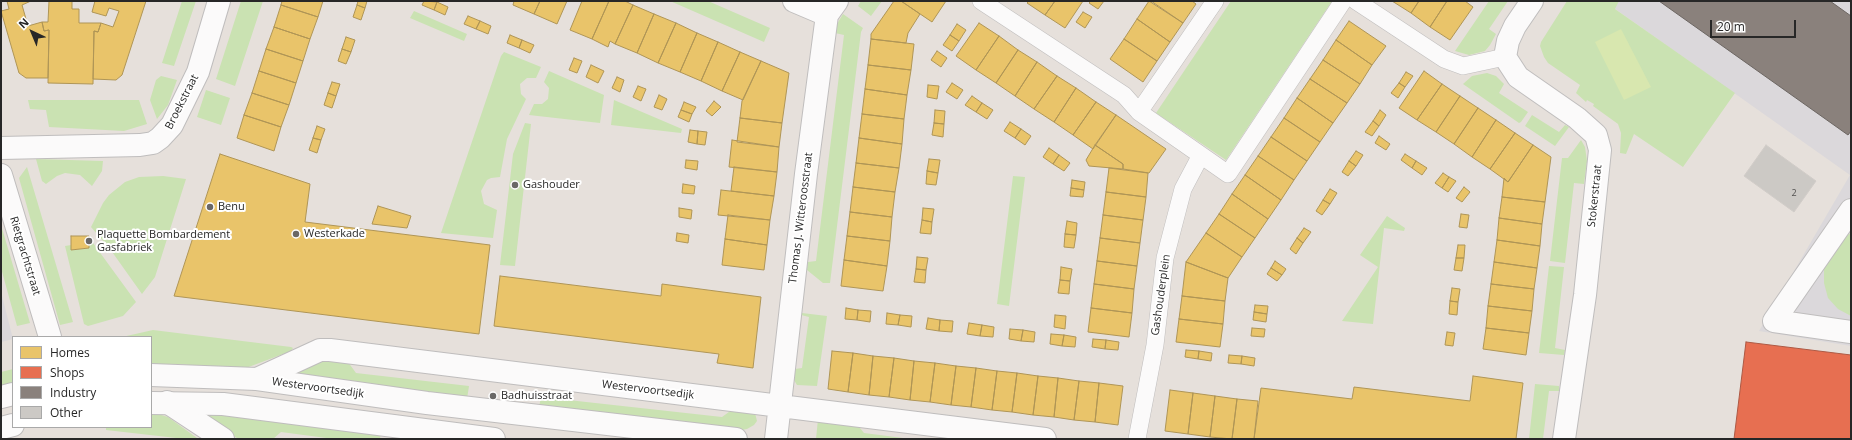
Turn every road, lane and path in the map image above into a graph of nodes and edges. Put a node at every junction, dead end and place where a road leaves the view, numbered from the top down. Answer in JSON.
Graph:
{"nodes":[{"id":1,"x":219,"y":1,"type":"edge"},
{"id":2,"x":794,"y":1,"type":"edge"},
{"id":3,"x":980,"y":1,"type":"edge"},
{"id":4,"x":1215,"y":1,"type":"edge"},
{"id":5,"x":1343,"y":1,"type":"edge"},
{"id":6,"x":1356,"y":1,"type":"edge"},
{"id":7,"x":1532,"y":1,"type":"edge"},
{"id":8,"x":832,"y":8,"type":"edge"},
{"id":9,"x":1505,"y":57,"type":"junction"},
{"id":10,"x":1139,"y":112,"type":"junction"},
{"id":11,"x":1,"y":148,"type":"edge"},
{"id":12,"x":1201,"y":155,"type":"junction"},
{"id":13,"x":1,"y":175,"type":"edge"},
{"id":14,"x":1851,"y":210,"type":"edge"},
{"id":15,"x":1851,"y":332,"type":"edge"},
{"id":16,"x":50,"y":336,"type":"edge"},
{"id":17,"x":152,"y":375,"type":"edge"},
{"id":18,"x":257,"y":379,"type":"junction"},
{"id":19,"x":12,"y":394,"type":"edge"},
{"id":20,"x":1,"y":397,"type":"edge"},
{"id":21,"x":159,"y":403,"type":"edge"},
{"id":22,"x":778,"y":406,"type":"junction"},
{"id":23,"x":12,"y":424,"type":"edge"},
{"id":24,"x":1,"y":428,"type":"edge"},
{"id":25,"x":223,"y":439,"type":"edge"},
{"id":26,"x":494,"y":439,"type":"edge"},
{"id":27,"x":736,"y":439,"type":"edge"},
{"id":28,"x":776,"y":439,"type":"edge"},
{"id":29,"x":1045,"y":439,"type":"edge"},
{"id":30,"x":1137,"y":439,"type":"edge"},
{"id":31,"x":1564,"y":439,"type":"edge"}],
"edges":[{"from":1,"to":11,"type":"street","name":"Broekstraat"},
{"from":2,"to":8,"type":"street"},
{"from":3,"to":10,"type":"street"},
{"from":4,"to":10,"type":"street"},
{"from":5,"to":12,"type":"street"},
{"from":6,"to":9,"type":"street"},
{"from":7,"to":9,"type":"street"},
{"from":8,"to":22,"type":"street","name":"Thomas J. Witteroosstraat"},
{"from":9,"to":31,"type":"street","name":"Stokerstraat"},
{"from":10,"to":12,"type":"street"},
{"from":12,"to":30,"type":"street","name":"Gashouderplein"},
{"from":13,"to":16,"type":"street","name":"Rietgrachtstraat"},
{"from":14,"to":15,"type":"street"},
{"from":17,"to":18,"type":"street","name":"Westervoortsedijk"},
{"from":18,"to":22,"type":"street","name":"Westervoortsedijk"},
{"from":18,"to":27,"type":"street","name":"Westervoortsedijk"},
{"from":19,"to":20,"type":"street"},
{"from":21,"to":25,"type":"street"},
{"from":21,"to":26,"type":"street"},
{"from":22,"to":28,"type":"street","name":"Thomas J. Witteroosstraat"},
{"from":22,"to":29,"type":"street","name":"Westervoortsedijk"},
{"from":23,"to":24,"type":"street"}]}
